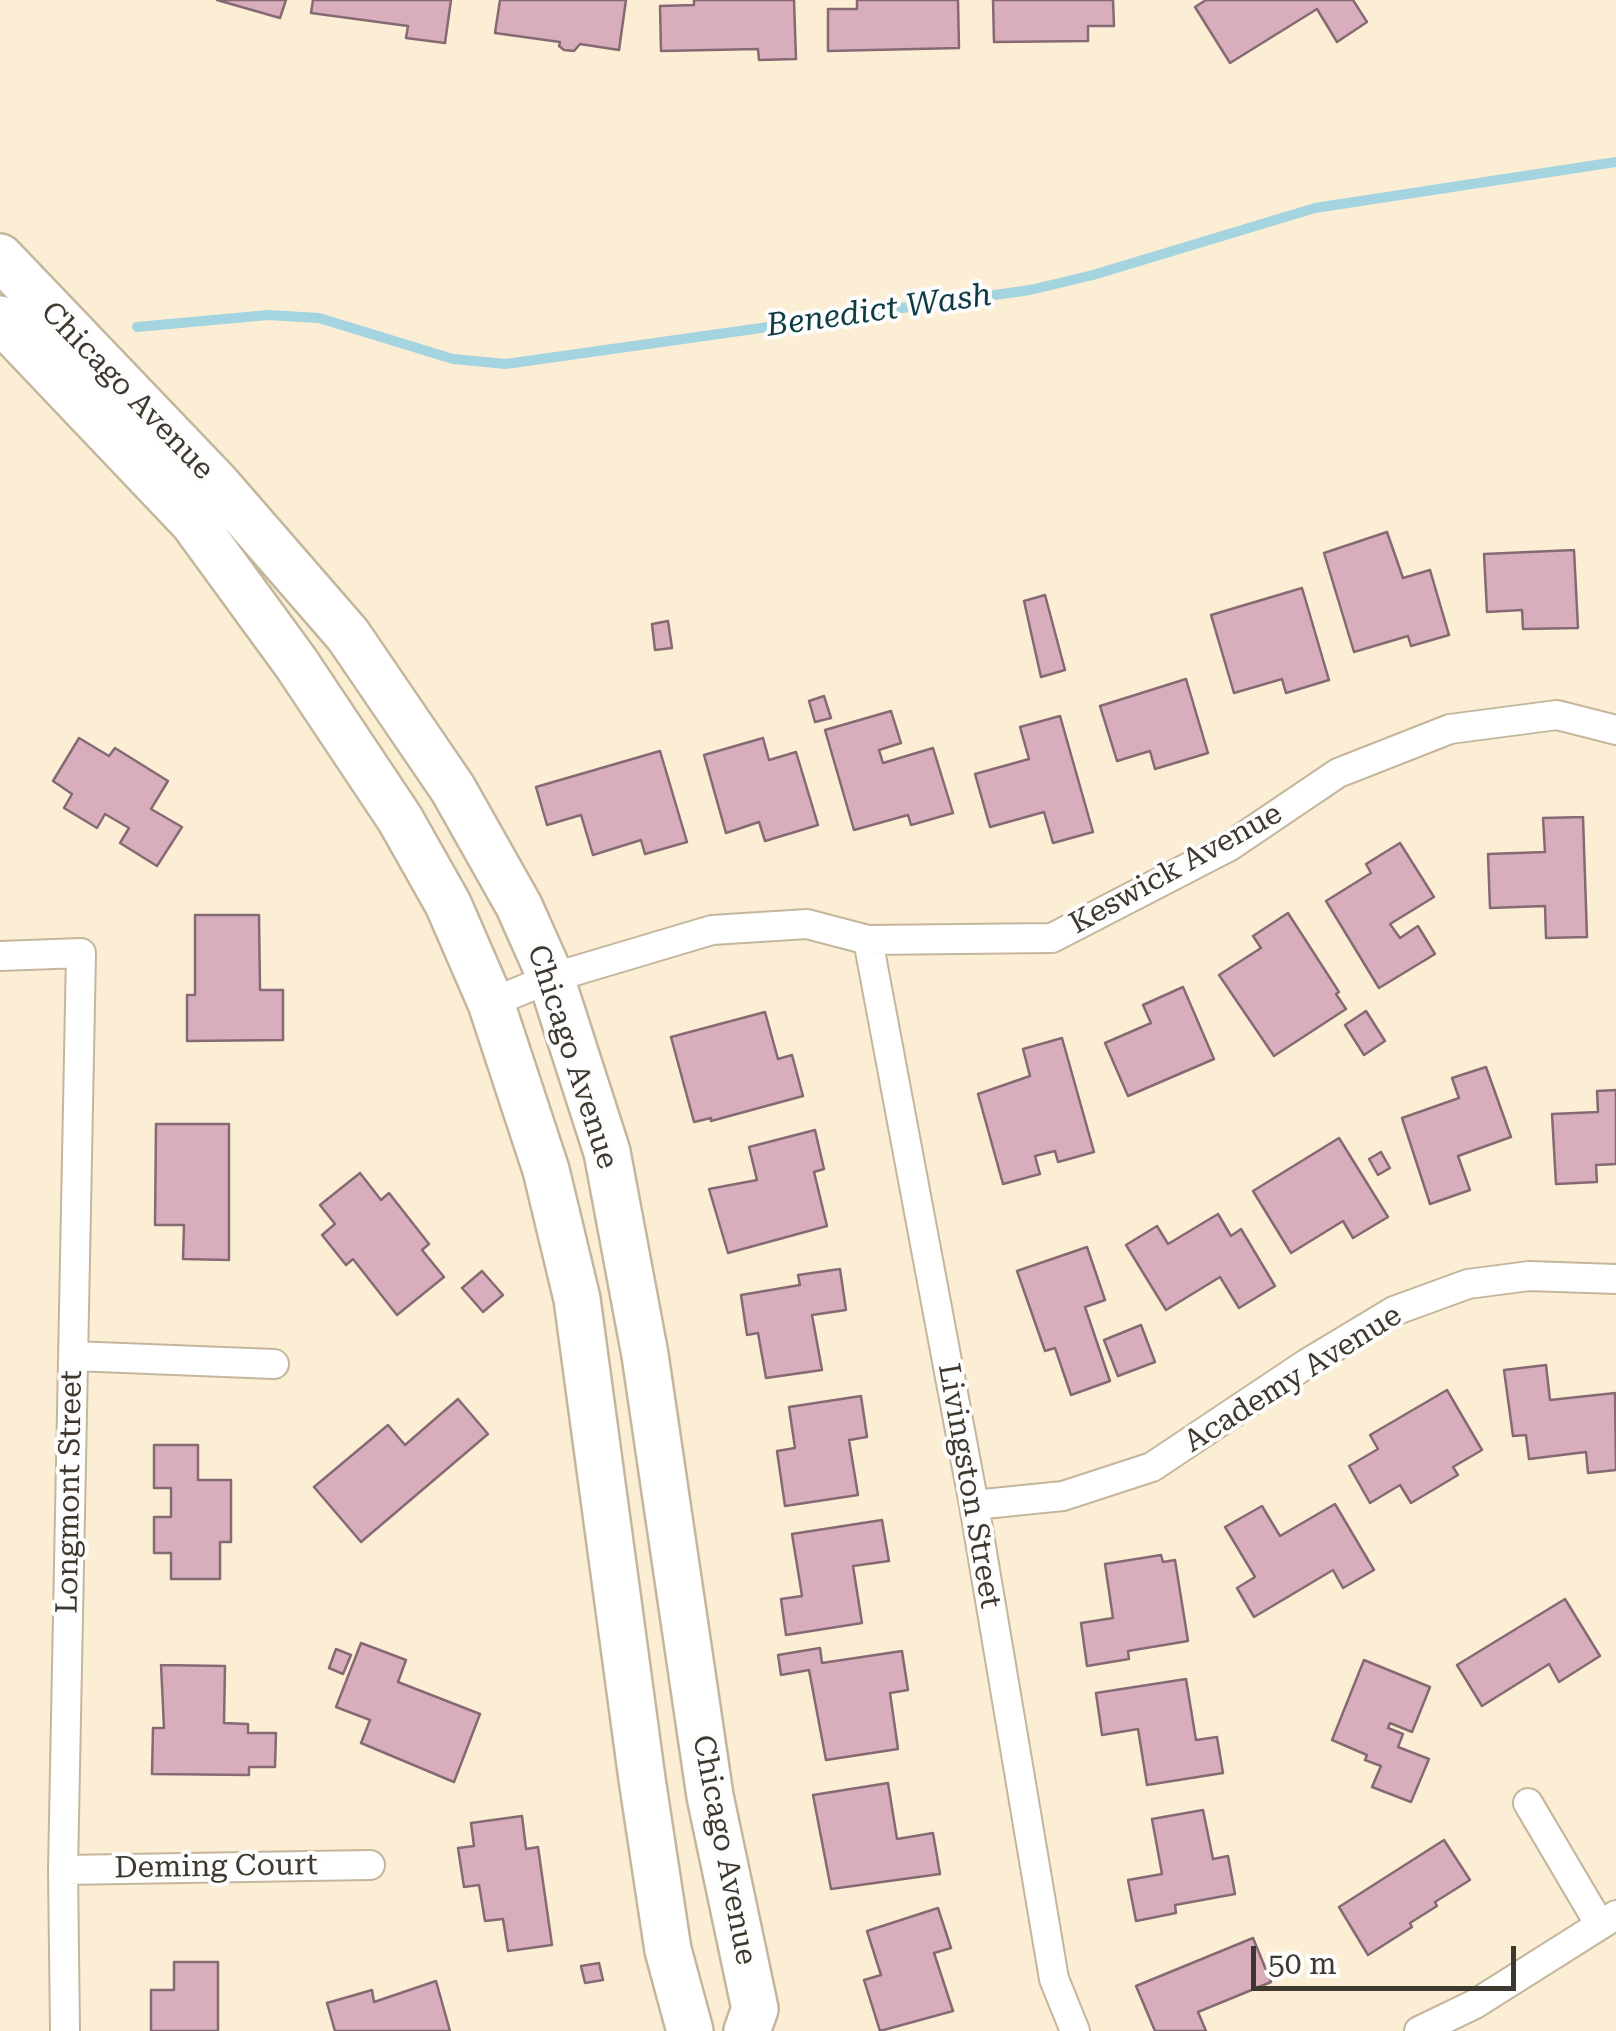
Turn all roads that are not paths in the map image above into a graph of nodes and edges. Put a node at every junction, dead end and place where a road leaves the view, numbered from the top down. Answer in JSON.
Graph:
{"nodes":[{"id":1,"x":0,"y":257,"type":"edge"},
{"id":2,"x":0,"y":318,"type":"edge"},
{"id":3,"x":1616,"y":730,"type":"edge"},
{"id":4,"x":868,"y":940,"type":"junction"},
{"id":5,"x":0,"y":956,"type":"edge"},
{"id":6,"x":551,"y":978,"type":"junction"},
{"id":7,"x":491,"y":1003,"type":"junction"},
{"id":8,"x":1616,"y":1279,"type":"edge"},
{"id":9,"x":72,"y":1356,"type":"junction"},
{"id":10,"x":274,"y":1364,"type":"dead end"},
{"id":11,"x":974,"y":1505,"type":"junction"},
{"id":12,"x":1528,"y":1804,"type":"dead end"},
{"id":13,"x":370,"y":1864,"type":"dead end"},
{"id":14,"x":63,"y":1870,"type":"junction"},
{"id":15,"x":1608,"y":1920,"type":"edge"},
{"id":16,"x":65,"y":2031,"type":"edge"},
{"id":17,"x":690,"y":2031,"type":"edge"},
{"id":18,"x":747,"y":2031,"type":"edge"},
{"id":19,"x":1075,"y":2031,"type":"edge"},
{"id":20,"x":1420,"y":2031,"type":"edge"}],
"edges":[{"from":1,"to":6,"type":"main road","name":"Chicago Avenue"},
{"from":2,"to":7,"type":"main road","name":"Chicago Avenue"},
{"from":3,"to":4,"type":"street","name":"Keswick Avenue"},
{"from":4,"to":6,"type":"street","name":"Keswick Avenue"},
{"from":4,"to":11,"type":"street","name":"Livingston Street"},
{"from":5,"to":9,"type":"street","name":"Longmont Street"},
{"from":6,"to":7,"type":"street","name":"Keswick Avenue"},
{"from":6,"to":18,"type":"main road","name":"Chicago Avenue"},
{"from":7,"to":17,"type":"main road","name":"Chicago Avenue"},
{"from":8,"to":11,"type":"street","name":"Academy Avenue"},
{"from":9,"to":10,"type":"street"},
{"from":9,"to":14,"type":"street","name":"Longmont Street"},
{"from":11,"to":19,"type":"street","name":"Livingston Street"},
{"from":12,"to":15,"type":"street"},
{"from":13,"to":14,"type":"street","name":"Deming Court"},
{"from":14,"to":16,"type":"street","name":"Longmont Street"},
{"from":15,"to":20,"type":"street"}]}
